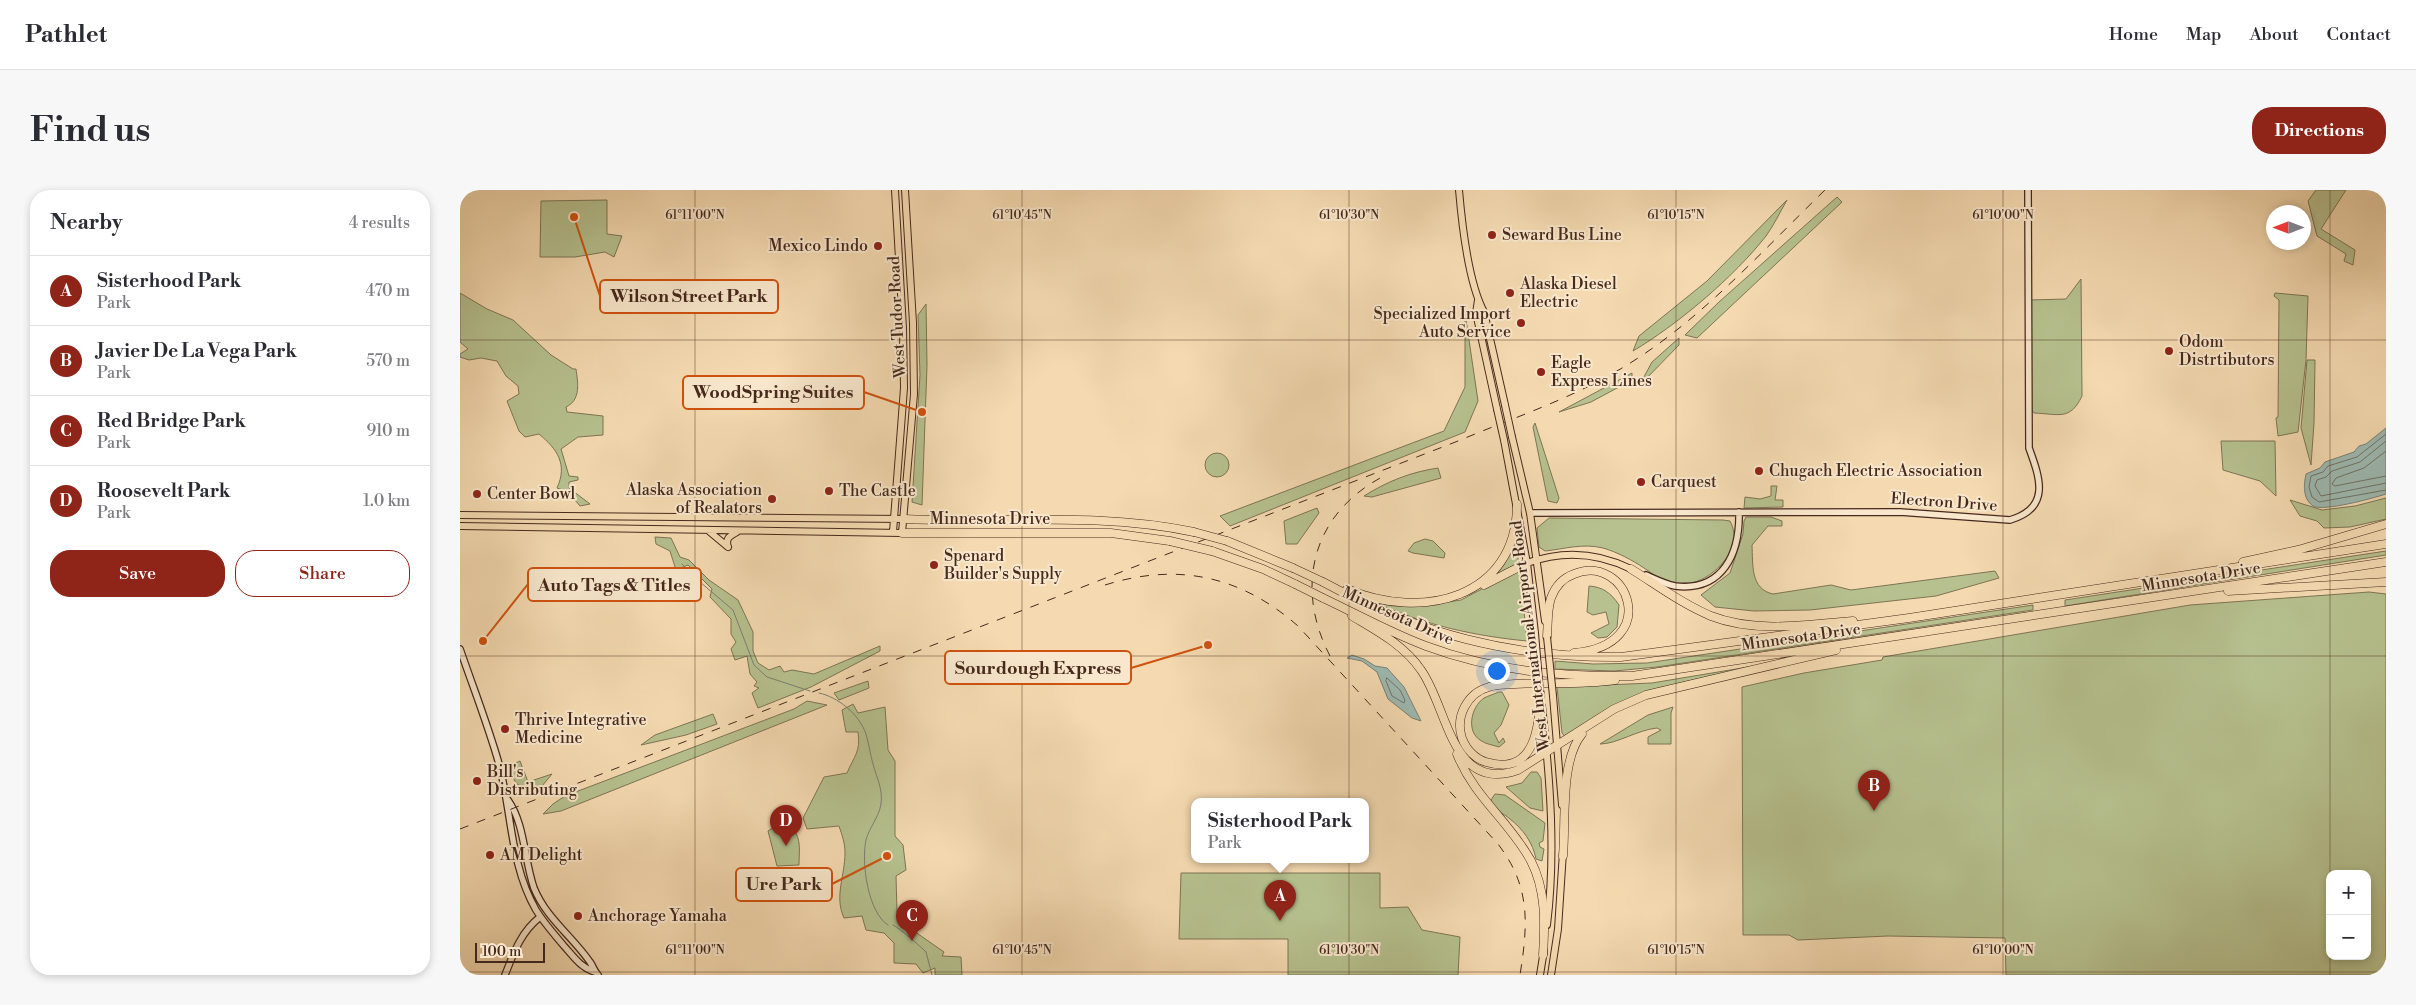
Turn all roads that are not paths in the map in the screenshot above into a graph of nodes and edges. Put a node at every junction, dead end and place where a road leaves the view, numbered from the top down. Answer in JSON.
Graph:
{"nodes":[{"id":1,"x":895,"y":190,"type":"edge"},
{"id":2,"x":900,"y":190,"type":"edge"},
{"id":3,"x":904,"y":190,"type":"edge"},
{"id":4,"x":1459,"y":190,"type":"edge"},
{"id":5,"x":2028,"y":190,"type":"edge"},
{"id":6,"x":907,"y":229,"type":"junction"},
{"id":7,"x":898,"y":232,"type":"junction"},
{"id":8,"x":910,"y":278,"type":"junction"},
{"id":9,"x":1478,"y":300,"type":"junction"},
{"id":10,"x":1517,"y":504,"type":"junction"},
{"id":11,"x":1739,"y":512,"type":"junction"},
{"id":12,"x":1530,"y":513,"type":"junction"},
{"id":13,"x":460,"y":515,"type":"edge"},
{"id":14,"x":894,"y":519,"type":"junction"},
{"id":15,"x":904,"y":519,"type":"junction"},
{"id":16,"x":2386,"y":524,"type":"edge"},
{"id":17,"x":460,"y":526,"type":"edge"},
{"id":18,"x":708,"y":531,"type":"junction"},
{"id":19,"x":738,"y":532,"type":"junction"},
{"id":20,"x":893,"y":532,"type":"junction"},
{"id":21,"x":902,"y":533,"type":"junction"},
{"id":22,"x":2386,"y":544,"type":"edge"},
{"id":23,"x":1537,"y":559,"type":"junction"},
{"id":24,"x":2386,"y":562,"type":"edge"},
{"id":25,"x":1527,"y":563,"type":"junction"},
{"id":26,"x":1631,"y":568,"type":"junction"},
{"id":27,"x":2197,"y":573,"type":"junction"},
{"id":28,"x":1323,"y":582,"type":"junction"},
{"id":29,"x":2386,"y":582,"type":"edge"},
{"id":30,"x":2206,"y":590,"type":"junction"},
{"id":31,"x":1323,"y":598,"type":"junction"},
{"id":32,"x":1448,"y":598,"type":"junction"},
{"id":33,"x":1909,"y":618,"type":"junction"},
{"id":34,"x":1914,"y":634,"type":"junction"},
{"id":35,"x":1547,"y":637,"type":"junction"},
{"id":36,"x":460,"y":649,"type":"edge"},
{"id":37,"x":1552,"y":654,"type":"junction"},
{"id":38,"x":1632,"y":676,"type":"junction"},
{"id":39,"x":1540,"y":692,"type":"junction"},
{"id":40,"x":1594,"y":723,"type":"junction"},
{"id":41,"x":1449,"y":731,"type":"junction"},
{"id":42,"x":1558,"y":746,"type":"junction"},
{"id":43,"x":1547,"y":752,"type":"junction"},
{"id":44,"x":508,"y":800,"type":"junction"},
{"id":45,"x":1563,"y":856,"type":"junction"},
{"id":46,"x":540,"y":917,"type":"junction"},
{"id":47,"x":1543,"y":955,"type":"junction"},
{"id":48,"x":596,"y":973,"type":"edge"},
{"id":49,"x":505,"y":975,"type":"edge"},
{"id":50,"x":1540,"y":975,"type":"edge"},
{"id":51,"x":1551,"y":975,"type":"edge"}],
"edges":[{"from":1,"to":7,"type":"main road","name":"West Tudor Road"},
{"from":2,"to":6,"type":"main road"},
{"from":3,"to":6,"type":"main road","name":"West Tudor Road"},
{"from":4,"to":9,"type":"main road","name":"West International Airport Road"},
{"from":5,"to":11,"type":"street","name":"Electron Drive"},
{"from":6,"to":8,"type":"main road","name":"West Tudor Road"},
{"from":7,"to":8,"type":"main road"},
{"from":7,"to":14,"type":"main road","name":"West Tudor Road"},
{"from":8,"to":15,"type":"main road","name":"West Tudor Road"},
{"from":9,"to":10,"type":"main road","name":"West International Airport Road","bridge":true},
{"from":9,"to":12,"type":"main road","name":"West International Airport Road","bridge":true},
{"from":10,"to":12,"type":"main road"},
{"from":10,"to":25,"type":"main road","name":"West International Airport Road"},
{"from":10,"to":32,"type":"highway"},
{"from":11,"to":12,"type":"street","name":"Electron Drive"},
{"from":11,"to":26,"type":"street"},
{"from":12,"to":23,"type":"main road","name":"West International Airport Road"},
{"from":13,"to":14,"type":"main road","name":"Minnesota Drive"},
{"from":14,"to":15,"type":"main road","name":"Minnesota Drive"},
{"from":14,"to":20,"type":"main road","name":"West Tudor Road"},
{"from":15,"to":21,"type":"main road","name":"West Tudor Road"},
{"from":15,"to":28,"type":"highway","name":"Minnesota Drive","bridge":true},
{"from":16,"to":27,"type":"highway"},
{"from":17,"to":18,"type":"main road","name":"Minnesota Drive"},
{"from":18,"to":19,"type":"main road","name":"Minnesota Drive"},
{"from":18,"to":19,"type":"main road"},
{"from":19,"to":20,"type":"main road","name":"Minnesota Drive"},
{"from":20,"to":21,"type":"main road","name":"Minnesota Drive"},
{"from":21,"to":31,"type":"highway","name":"Minnesota Drive","bridge":true},
{"from":22,"to":27,"type":"highway","name":"Minnesota Drive"},
{"from":23,"to":25,"type":"main road"},
{"from":23,"to":26,"type":"main road"},
{"from":23,"to":35,"type":"main road","name":"West International Airport Road"},
{"from":24,"to":30,"type":"highway","name":"Minnesota Drive"},
{"from":25,"to":32,"type":"highway"},
{"from":25,"to":39,"type":"main road","name":"West International Airport Road","bridge":true},
{"from":26,"to":33,"type":"highway"},
{"from":27,"to":33,"type":"highway","name":"Minnesota Drive"},
{"from":28,"to":32,"type":"highway"},
{"from":28,"to":37,"type":"highway","name":"Minnesota Drive"},
{"from":29,"to":30,"type":"highway"},
{"from":30,"to":34,"type":"highway","name":"Minnesota Drive"},
{"from":31,"to":38,"type":"highway","name":"Minnesota Drive"},
{"from":31,"to":41,"type":"highway"},
{"from":33,"to":37,"type":"highway","name":"Minnesota Drive"},
{"from":34,"to":38,"type":"highway","name":"Minnesota Drive"},
{"from":34,"to":40,"type":"highway"},
{"from":35,"to":37,"type":"highway"},
{"from":35,"to":42,"type":"main road","name":"West International Airport Road","bridge":true},
{"from":36,"to":44,"type":"street"},
{"from":38,"to":39,"type":"highway"},
{"from":39,"to":43,"type":"main road","name":"West International Airport Road"},
{"from":40,"to":42,"type":"highway"},
{"from":40,"to":45,"type":"highway"},
{"from":41,"to":43,"type":"highway"},
{"from":41,"to":47,"type":"highway"},
{"from":42,"to":43,"type":"highway"},
{"from":42,"to":45,"type":"main road","name":"West International Airport Road"},
{"from":43,"to":47,"type":"main road","name":"West International Airport Road"},
{"from":44,"to":46,"type":"street"},
{"from":44,"to":48,"type":"street"},
{"from":45,"to":51,"type":"main road","name":"West International Airport Road"},
{"from":46,"to":48,"type":"street"},
{"from":46,"to":49,"type":"street"},
{"from":47,"to":50,"type":"main road","name":"West International Airport Road"}]}
